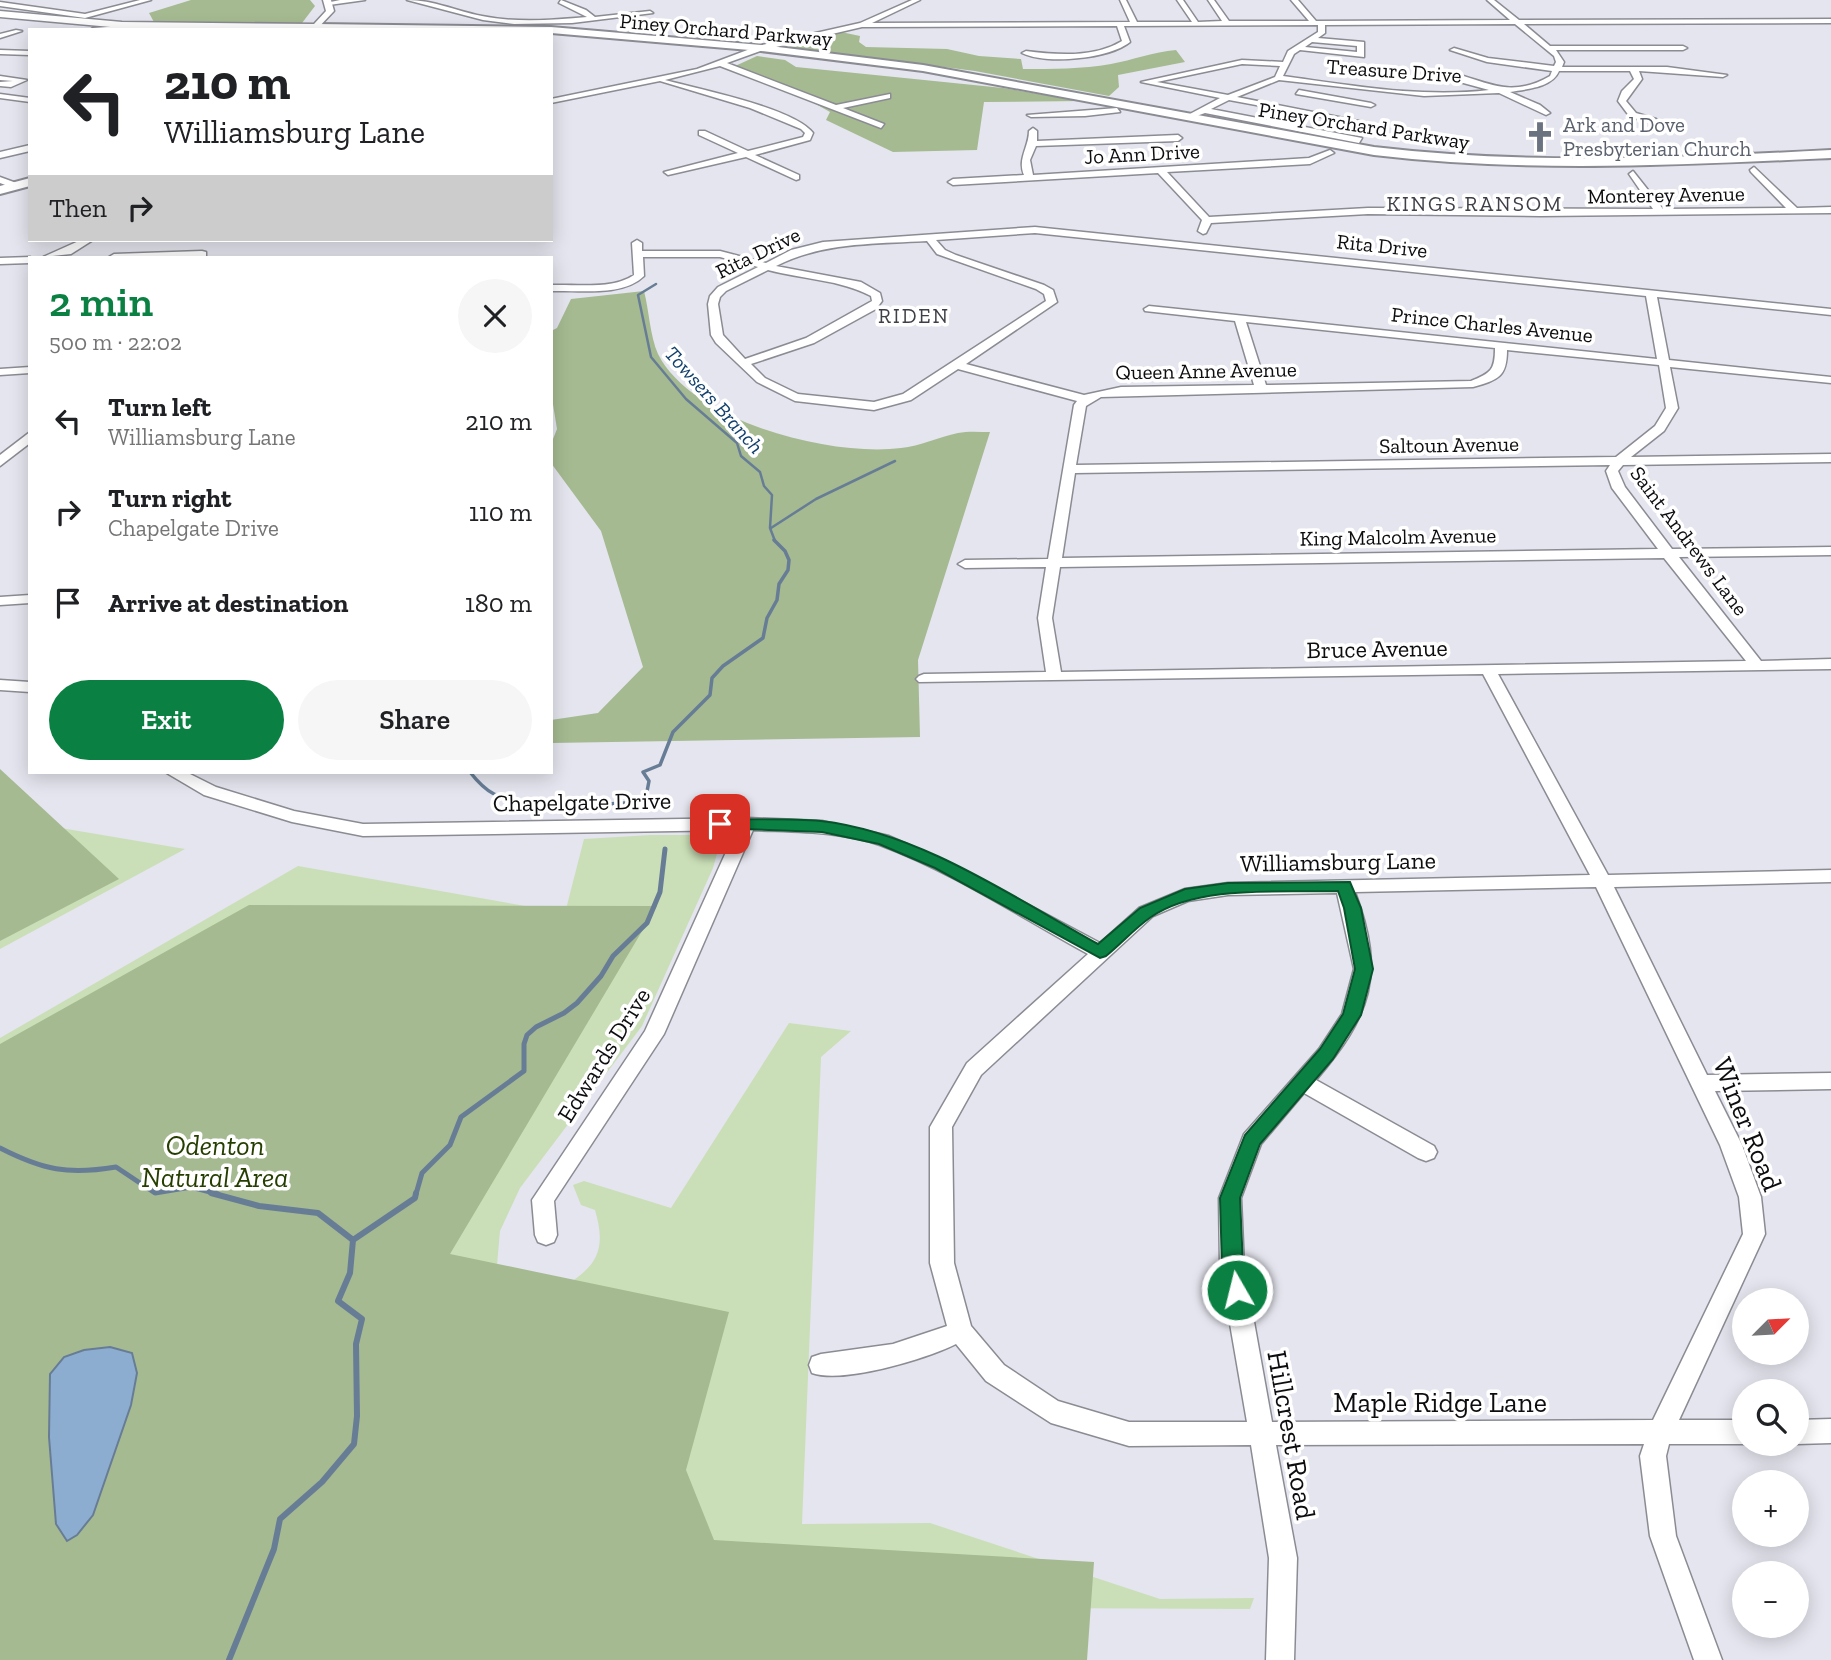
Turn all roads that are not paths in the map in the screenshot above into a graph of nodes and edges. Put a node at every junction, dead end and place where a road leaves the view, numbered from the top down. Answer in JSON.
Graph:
{"nodes":[{"id":1,"x":148,"y":0,"type":"edge"},
{"id":2,"x":362,"y":0,"type":"edge"},
{"id":3,"x":410,"y":0,"type":"edge"},
{"id":4,"x":917,"y":0,"type":"edge"},
{"id":5,"x":1123,"y":0,"type":"edge"},
{"id":6,"x":1181,"y":0,"type":"edge"},
{"id":7,"x":1211,"y":0,"type":"edge"},
{"id":8,"x":1294,"y":0,"type":"edge"},
{"id":9,"x":1490,"y":0,"type":"edge"},
{"id":10,"x":328,"y":1,"type":"edge"},
{"id":11,"x":561,"y":2,"type":"dead end"},
{"id":12,"x":0,"y":4,"type":"edge"},
{"id":13,"x":650,"y":13,"type":"dead end"},
{"id":14,"x":0,"y":15,"type":"edge"},
{"id":15,"x":592,"y":18,"type":"junction"},
{"id":16,"x":0,"y":20,"type":"edge"},
{"id":17,"x":1831,"y":20,"type":"edge"},
{"id":18,"x":1516,"y":22,"type":"junction"},
{"id":19,"x":1134,"y":23,"type":"junction"},
{"id":20,"x":1196,"y":23,"type":"junction"},
{"id":21,"x":1227,"y":23,"type":"junction"},
{"id":22,"x":1317,"y":23,"type":"junction"},
{"id":23,"x":1120,"y":24,"type":"junction"},
{"id":24,"x":862,"y":25,"type":"junction"},
{"id":25,"x":175,"y":26,"type":"junction"},
{"id":26,"x":84,"y":28,"type":"edge"},
{"id":27,"x":121,"y":28,"type":"edge"},
{"id":28,"x":314,"y":28,"type":"edge"},
{"id":29,"x":18,"y":31,"type":"dead end"},
{"id":30,"x":553,"y":32,"type":"edge"},
{"id":31,"x":553,"y":32,"type":"edge"},
{"id":32,"x":0,"y":36,"type":"edge"},
{"id":33,"x":1311,"y":40,"type":"junction"},
{"id":34,"x":1297,"y":48,"type":"junction"},
{"id":35,"x":1549,"y":48,"type":"junction"},
{"id":36,"x":1684,"y":48,"type":"dead end"},
{"id":37,"x":756,"y":50,"type":"junction"},
{"id":38,"x":1454,"y":50,"type":"dead end"},
{"id":39,"x":0,"y":51,"type":"edge"},
{"id":40,"x":28,"y":53,"type":"edge"},
{"id":41,"x":1026,"y":53,"type":"dead end"},
{"id":42,"x":723,"y":64,"type":"junction"},
{"id":43,"x":1285,"y":64,"type":"junction"},
{"id":44,"x":1558,"y":69,"type":"junction"},
{"id":45,"x":1632,"y":69,"type":"junction"},
{"id":46,"x":1437,"y":73,"type":"dead end"},
{"id":47,"x":1723,"y":75,"type":"dead end"},
{"id":48,"x":0,"y":78,"type":"edge"},
{"id":49,"x":1278,"y":78,"type":"junction"},
{"id":50,"x":656,"y":81,"type":"junction"},
{"id":51,"x":0,"y":84,"type":"edge"},
{"id":52,"x":1261,"y":85,"type":"junction"},
{"id":53,"x":1275,"y":88,"type":"dead end"},
{"id":54,"x":1289,"y":90,"type":"dead end"},
{"id":55,"x":1497,"y":91,"type":"junction"},
{"id":56,"x":1431,"y":95,"type":"junction"},
{"id":57,"x":0,"y":96,"type":"edge"},
{"id":58,"x":887,"y":96,"type":"dead end"},
{"id":59,"x":1227,"y":98,"type":"junction"},
{"id":60,"x":28,"y":100,"type":"edge"},
{"id":61,"x":553,"y":101,"type":"edge"},
{"id":62,"x":1028,"y":105,"type":"dead end"},
{"id":63,"x":1371,"y":105,"type":"dead end"},
{"id":64,"x":835,"y":108,"type":"junction"},
{"id":65,"x":1434,"y":108,"type":"dead end"},
{"id":66,"x":1116,"y":110,"type":"dead end"},
{"id":67,"x":1202,"y":110,"type":"junction"},
{"id":68,"x":1546,"y":113,"type":"dead end"},
{"id":69,"x":1031,"y":115,"type":"junction"},
{"id":70,"x":1191,"y":117,"type":"junction"},
{"id":71,"x":1653,"y":121,"type":"dead end"},
{"id":72,"x":1365,"y":123,"type":"dead end"},
{"id":73,"x":881,"y":127,"type":"dead end"},
{"id":74,"x":702,"y":133,"type":"dead end"},
{"id":75,"x":1178,"y":138,"type":"dead end"},
{"id":76,"x":1359,"y":140,"type":"dead end"},
{"id":77,"x":1035,"y":143,"type":"junction"},
{"id":78,"x":28,"y":148,"type":"edge"},
{"id":79,"x":1330,"y":153,"type":"dead end"},
{"id":80,"x":1831,"y":154,"type":"edge"},
{"id":81,"x":0,"y":155,"type":"edge"},
{"id":82,"x":747,"y":155,"type":"junction"},
{"id":83,"x":1160,"y":170,"type":"junction"},
{"id":84,"x":1754,"y":170,"type":"dead end"},
{"id":85,"x":668,"y":173,"type":"dead end"},
{"id":86,"x":1633,"y":174,"type":"dead end"},
{"id":87,"x":796,"y":177,"type":"dead end"},
{"id":88,"x":1030,"y":178,"type":"junction"},
{"id":89,"x":0,"y":180,"type":"edge"},
{"id":90,"x":28,"y":183,"type":"edge"},
{"id":91,"x":953,"y":183,"type":"dead end"},
{"id":92,"x":16,"y":186,"type":"junction"},
{"id":93,"x":0,"y":190,"type":"edge"},
{"id":94,"x":1831,"y":210,"type":"edge"},
{"id":95,"x":1795,"y":211,"type":"junction"},
{"id":96,"x":1660,"y":212,"type":"junction"},
{"id":97,"x":1208,"y":220,"type":"junction"},
{"id":98,"x":929,"y":237,"type":"junction"},
{"id":99,"x":84,"y":242,"type":"edge"},
{"id":100,"x":1197,"y":246,"type":"junction"},
{"id":101,"x":202,"y":254,"type":"dead end"},
{"id":102,"x":52,"y":256,"type":"edge"},
{"id":103,"x":143,"y":256,"type":"edge"},
{"id":104,"x":28,"y":260,"type":"edge"},
{"id":105,"x":0,"y":261,"type":"edge"},
{"id":106,"x":766,"y":266,"type":"junction"},
{"id":107,"x":553,"y":288,"type":"edge"},
{"id":108,"x":1651,"y":293,"type":"junction"},
{"id":109,"x":1149,"y":309,"type":"dead end"},
{"id":110,"x":1831,"y":312,"type":"edge"},
{"id":111,"x":1239,"y":318,"type":"junction"},
{"id":112,"x":1501,"y":345,"type":"junction"},
{"id":113,"x":1664,"y":362,"type":"junction"},
{"id":114,"x":742,"y":363,"type":"junction"},
{"id":115,"x":958,"y":365,"type":"junction"},
{"id":116,"x":28,"y":370,"type":"edge"},
{"id":117,"x":0,"y":372,"type":"edge"},
{"id":118,"x":1831,"y":380,"type":"edge"},
{"id":119,"x":1261,"y":388,"type":"junction"},
{"id":120,"x":1084,"y":400,"type":"junction"},
{"id":121,"x":28,"y":438,"type":"edge"},
{"id":122,"x":1831,"y":458,"type":"edge"},
{"id":123,"x":1618,"y":461,"type":"junction"},
{"id":124,"x":0,"y":462,"type":"edge"},
{"id":125,"x":1068,"y":469,"type":"junction"},
{"id":126,"x":1831,"y":551,"type":"edge"},
{"id":127,"x":1668,"y":553,"type":"junction"},
{"id":128,"x":1054,"y":563,"type":"junction"},
{"id":129,"x":965,"y":564,"type":"dead end"},
{"id":130,"x":28,"y":599,"type":"edge"},
{"id":131,"x":0,"y":601,"type":"edge"},
{"id":132,"x":1831,"y":664,"type":"edge"},
{"id":133,"x":1757,"y":665,"type":"junction"},
{"id":134,"x":1488,"y":670,"type":"junction"},
{"id":135,"x":1054,"y":677,"type":"junction"},
{"id":136,"x":924,"y":679,"type":"dead end"},
{"id":137,"x":0,"y":685,"type":"edge"},
{"id":138,"x":28,"y":687,"type":"edge"},
{"id":139,"x":177,"y":774,"type":"edge"},
{"id":140,"x":747,"y":824,"type":"junction"},
{"id":141,"x":1831,"y":876,"type":"edge"},
{"id":142,"x":1602,"y":880,"type":"junction"},
{"id":143,"x":1344,"y":886,"type":"junction"},
{"id":144,"x":1100,"y":952,"type":"junction"},
{"id":145,"x":1831,"y":1081,"type":"edge"},
{"id":146,"x":1303,"y":1082,"type":"junction"},
{"id":147,"x":1702,"y":1083,"type":"junction"},
{"id":148,"x":1426,"y":1152,"type":"dead end"},
{"id":149,"x":546,"y":1235,"type":"dead end"},
{"id":150,"x":960,"y":1331,"type":"junction"},
{"id":151,"x":821,"y":1365,"type":"dead end"},
{"id":152,"x":1732,"y":1432,"type":"edge"},
{"id":153,"x":1809,"y":1432,"type":"edge"},
{"id":154,"x":1831,"y":1432,"type":"edge"},
{"id":155,"x":1660,"y":1433,"type":"junction"},
{"id":156,"x":1263,"y":1434,"type":"junction"},
{"id":157,"x":1280,"y":1660,"type":"edge"},
{"id":158,"x":1708,"y":1660,"type":"edge"}],
"edges":[{"from":1,"to":12,"type":"street"},
{"from":2,"to":10,"type":"street"},
{"from":3,"to":15,"type":"street"},
{"from":4,"to":24,"type":"street"},
{"from":5,"to":19,"type":"street"},
{"from":6,"to":20,"type":"street"},
{"from":7,"to":21,"type":"street"},
{"from":8,"to":22,"type":"street"},
{"from":9,"to":18,"type":"street"},
{"from":10,"to":28,"type":"street"},
{"from":11,"to":15,"type":"street"},
{"from":13,"to":15,"type":"street"},
{"from":14,"to":25,"type":"street"},
{"from":16,"to":26,"type":"street"},
{"from":17,"to":18,"type":"street"},
{"from":18,"to":22,"type":"street"},
{"from":18,"to":35,"type":"street"},
{"from":19,"to":20,"type":"street"},
{"from":19,"to":23,"type":"street"},
{"from":20,"to":21,"type":"street"},
{"from":21,"to":22,"type":"street"},
{"from":22,"to":33,"type":"street"},
{"from":23,"to":24,"type":"street"},
{"from":23,"to":41,"type":"street"},
{"from":24,"to":37,"type":"street"},
{"from":25,"to":27,"type":"street"},
{"from":25,"to":28,"type":"street"},
{"from":29,"to":32,"type":"street"},
{"from":30,"to":37,"type":"main road","name":"Piney Orchard Parkway"},
{"from":31,"to":37,"type":"main road","name":"Piney Orchard Parkway"},
{"from":33,"to":34,"type":"street"},
{"from":33,"to":34,"type":"street"},
{"from":34,"to":43,"type":"street"},
{"from":35,"to":36,"type":"street"},
{"from":35,"to":44,"type":"street"},
{"from":37,"to":42,"type":"street"},
{"from":37,"to":70,"type":"main road","name":"Piney Orchard Parkway"},
{"from":38,"to":44,"type":"street"},
{"from":39,"to":40,"type":"street"},
{"from":42,"to":50,"type":"street"},
{"from":42,"to":64,"type":"street"},
{"from":43,"to":49,"type":"street"},
{"from":43,"to":59,"type":"street"},
{"from":44,"to":45,"type":"street"},
{"from":44,"to":55,"type":"street","name":"Treasure Drive"},
{"from":45,"to":47,"type":"street"},
{"from":45,"to":71,"type":"street"},
{"from":46,"to":55,"type":"street"},
{"from":48,"to":51,"type":"street"},
{"from":49,"to":52,"type":"street"},
{"from":49,"to":56,"type":"street","name":"Treasure Drive"},
{"from":50,"to":61,"type":"street"},
{"from":50,"to":82,"type":"street"},
{"from":52,"to":53,"type":"street"},
{"from":52,"to":59,"type":"street"},
{"from":54,"to":63,"type":"street"},
{"from":55,"to":56,"type":"street","name":"Treasure Drive"},
{"from":55,"to":68,"type":"street"},
{"from":56,"to":65,"type":"street"},
{"from":57,"to":60,"type":"street"},
{"from":58,"to":64,"type":"street"},
{"from":59,"to":67,"type":"street"},
{"from":59,"to":72,"type":"street"},
{"from":62,"to":69,"type":"street"},
{"from":64,"to":73,"type":"street"},
{"from":66,"to":69,"type":"street"},
{"from":67,"to":70,"type":"street"},
{"from":67,"to":76,"type":"street"},
{"from":69,"to":77,"type":"street"},
{"from":70,"to":80,"type":"main road","name":"Piney Orchard Parkway"},
{"from":74,"to":82,"type":"street"},
{"from":75,"to":77,"type":"street"},
{"from":77,"to":88,"type":"street"},
{"from":78,"to":81,"type":"street"},
{"from":79,"to":83,"type":"street","name":"Jo Ann Drive"},
{"from":82,"to":85,"type":"street"},
{"from":82,"to":87,"type":"street"},
{"from":83,"to":88,"type":"street","name":"Jo Ann Drive"},
{"from":83,"to":97,"type":"street"},
{"from":84,"to":95,"type":"street"},
{"from":86,"to":96,"type":"street"},
{"from":88,"to":91,"type":"street","name":"Jo Ann Drive"},
{"from":89,"to":92,"type":"street"},
{"from":90,"to":92,"type":"main road"},
{"from":92,"to":93,"type":"main road"},
{"from":94,"to":95,"type":"street","name":"Monterey Avenue"},
{"from":95,"to":96,"type":"street","name":"Monterey Avenue"},
{"from":96,"to":97,"type":"street","name":"Monterey Avenue"},
{"from":97,"to":100,"type":"street"},
{"from":98,"to":100,"type":"street","name":"Rita Drive"},
{"from":98,"to":106,"type":"street","name":"Rita Drive"},
{"from":98,"to":115,"type":"street","name":"Rita Drive"},
{"from":99,"to":102,"type":"street"},
{"from":100,"to":108,"type":"street","name":"Rita Drive"},
{"from":101,"to":103,"type":"street"},
{"from":104,"to":105,"type":"street"},
{"from":106,"to":107,"type":"street"},
{"from":106,"to":114,"type":"street","name":"Rita Drive"},
{"from":106,"to":114,"type":"street"},
{"from":108,"to":110,"type":"street","name":"Rita Drive"},
{"from":108,"to":113,"type":"street","name":"Saint Andrews Lane"},
{"from":109,"to":111,"type":"street","name":"Prince Charles Avenue"},
{"from":111,"to":112,"type":"street","name":"Prince Charles Avenue"},
{"from":111,"to":119,"type":"street"},
{"from":112,"to":113,"type":"street","name":"Prince Charles Avenue"},
{"from":112,"to":119,"type":"street","name":"Queen Anne Avenue"},
{"from":113,"to":118,"type":"street","name":"Prince Charles Avenue"},
{"from":113,"to":123,"type":"street","name":"Saint Andrews Lane"},
{"from":114,"to":115,"type":"street","name":"Rita Drive"},
{"from":115,"to":120,"type":"street"},
{"from":116,"to":117,"type":"street"},
{"from":119,"to":120,"type":"street","name":"Queen Anne Avenue"},
{"from":120,"to":125,"type":"street","name":"Queen Anne Avenue"},
{"from":121,"to":124,"type":"street"},
{"from":122,"to":123,"type":"street","name":"Saltoun Avenue"},
{"from":123,"to":125,"type":"street","name":"Saltoun Avenue"},
{"from":123,"to":127,"type":"street","name":"Saint Andrews Lane"},
{"from":125,"to":128,"type":"street","name":"Queen Anne Avenue"},
{"from":126,"to":127,"type":"street","name":"King Malcolm Avenue"},
{"from":127,"to":128,"type":"street","name":"King Malcolm Avenue"},
{"from":127,"to":133,"type":"street","name":"Saint Andrews Lane"},
{"from":128,"to":129,"type":"street","name":"King Malcolm Avenue"},
{"from":128,"to":135,"type":"street","name":"Queen Anne Avenue"},
{"from":130,"to":131,"type":"street"},
{"from":132,"to":133,"type":"street","name":"Bruce Avenue"},
{"from":133,"to":134,"type":"street","name":"Bruce Avenue"},
{"from":134,"to":135,"type":"street","name":"Bruce Avenue"},
{"from":134,"to":142,"type":"street","name":"Winer Road"},
{"from":135,"to":136,"type":"street","name":"Bruce Avenue"},
{"from":137,"to":138,"type":"street"},
{"from":139,"to":140,"type":"street","name":"Chapelgate Drive"},
{"from":140,"to":144,"type":"street","name":"Chapelgate Drive"},
{"from":140,"to":149,"type":"street","name":"Edwards Drive"},
{"from":141,"to":142,"type":"street","name":"Williamsburg Lane"},
{"from":142,"to":143,"type":"street","name":"Williamsburg Lane"},
{"from":142,"to":147,"type":"street","name":"Winer Road"},
{"from":143,"to":144,"type":"street","name":"Williamsburg Lane"},
{"from":143,"to":146,"type":"street","name":"Hillcrest Road"},
{"from":144,"to":150,"type":"street","name":"Williamsburg Lane"},
{"from":145,"to":147,"type":"street"},
{"from":146,"to":148,"type":"street"},
{"from":146,"to":156,"type":"street","name":"Hillcrest Road"},
{"from":147,"to":155,"type":"street","name":"Winer Road"},
{"from":150,"to":151,"type":"street"},
{"from":150,"to":156,"type":"street","name":"Maple Ridge Lane"},
{"from":152,"to":155,"type":"street","name":"Maple Ridge Lane"},
{"from":153,"to":154,"type":"street"},
{"from":155,"to":156,"type":"street","name":"Maple Ridge Lane"},
{"from":155,"to":158,"type":"street","name":"Winer Road"},
{"from":156,"to":157,"type":"street","name":"Hillcrest Road"}]}
